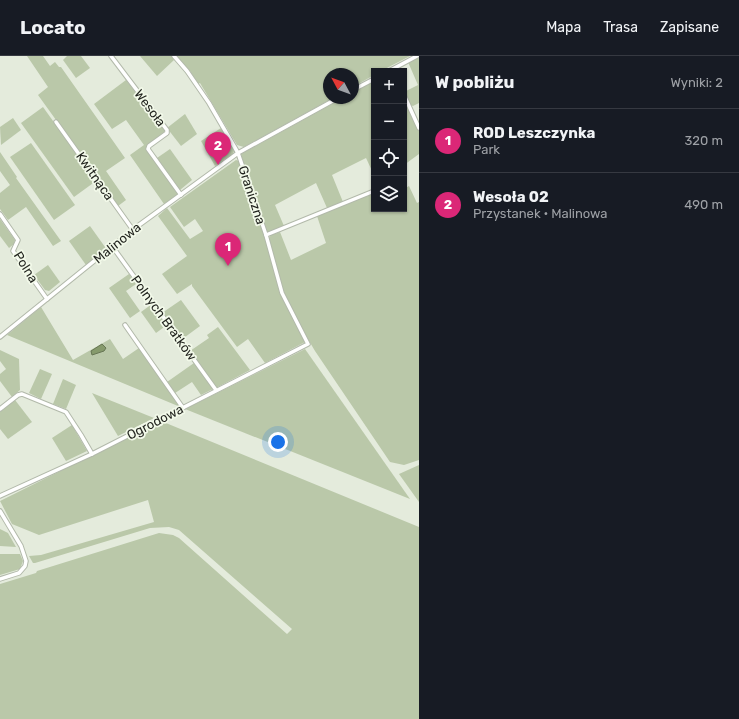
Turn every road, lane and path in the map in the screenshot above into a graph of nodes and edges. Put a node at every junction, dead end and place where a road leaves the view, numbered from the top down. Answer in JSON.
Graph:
{"nodes":[{"id":1,"x":111,"y":56,"type":"edge"},
{"id":2,"x":174,"y":56,"type":"edge"},
{"id":3,"x":417,"y":56,"type":"edge"},
{"id":4,"x":395,"y":68,"type":"edge"},
{"id":5,"x":371,"y":81,"type":"edge"},
{"id":6,"x":359,"y":87,"type":"edge"},
{"id":7,"x":407,"y":102,"type":"edge"},
{"id":8,"x":327,"y":104,"type":"edge"},
{"id":9,"x":56,"y":122,"type":"dead end"},
{"id":10,"x":419,"y":128,"type":"edge"},
{"id":11,"x":238,"y":153,"type":"junction"},
{"id":12,"x":371,"y":192,"type":"edge"},
{"id":13,"x":181,"y":195,"type":"junction"},
{"id":14,"x":0,"y":214,"type":"edge"},
{"id":15,"x":133,"y":230,"type":"junction"},
{"id":16,"x":266,"y":236,"type":"junction"},
{"id":17,"x":112,"y":246,"type":"junction"},
{"id":18,"x":47,"y":299,"type":"junction"},
{"id":19,"x":125,"y":325,"type":"dead end"},
{"id":20,"x":0,"y":337,"type":"edge"},
{"id":21,"x":308,"y":344,"type":"joint"},
{"id":22,"x":216,"y":390,"type":"junction"},
{"id":23,"x":183,"y":408,"type":"junction"},
{"id":24,"x":0,"y":409,"type":"edge"},
{"id":25,"x":92,"y":454,"type":"junction"},
{"id":26,"x":0,"y":496,"type":"edge"},
{"id":27,"x":0,"y":510,"type":"edge"},
{"id":28,"x":0,"y":579,"type":"edge"}],
"edges":[{"from":1,"to":13,"type":"street","name":"Wesoła"},
{"from":2,"to":11,"type":"street","name":"Graniczna"},
{"from":3,"to":4,"type":"street"},
{"from":5,"to":6,"type":"street"},
{"from":7,"to":10,"type":"street"},
{"from":8,"to":11,"type":"street","name":"Malinowa"},
{"from":9,"to":15,"type":"street","name":"Kwitnąca"},
{"from":11,"to":13,"type":"street","name":"Malinowa"},
{"from":11,"to":16,"type":"street","name":"Graniczna"},
{"from":12,"to":16,"type":"street"},
{"from":13,"to":15,"type":"street","name":"Malinowa"},
{"from":14,"to":18,"type":"street","name":"Polna"},
{"from":15,"to":17,"type":"street","name":"Malinowa"},
{"from":16,"to":21,"type":"street","name":"Graniczna"},
{"from":17,"to":18,"type":"street","name":"Malinowa"},
{"from":17,"to":22,"type":"street","name":"Polnych Bratków"},
{"from":18,"to":20,"type":"street","name":"Malinowa"},
{"from":19,"to":23,"type":"street"},
{"from":21,"to":22,"type":"street","name":"Ogrodowa"},
{"from":22,"to":23,"type":"street","name":"Ogrodowa"},
{"from":23,"to":25,"type":"street","name":"Ogrodowa"},
{"from":24,"to":25,"type":"street"},
{"from":25,"to":26,"type":"street","name":"Ogrodowa"},
{"from":27,"to":28,"type":"street"}]}
